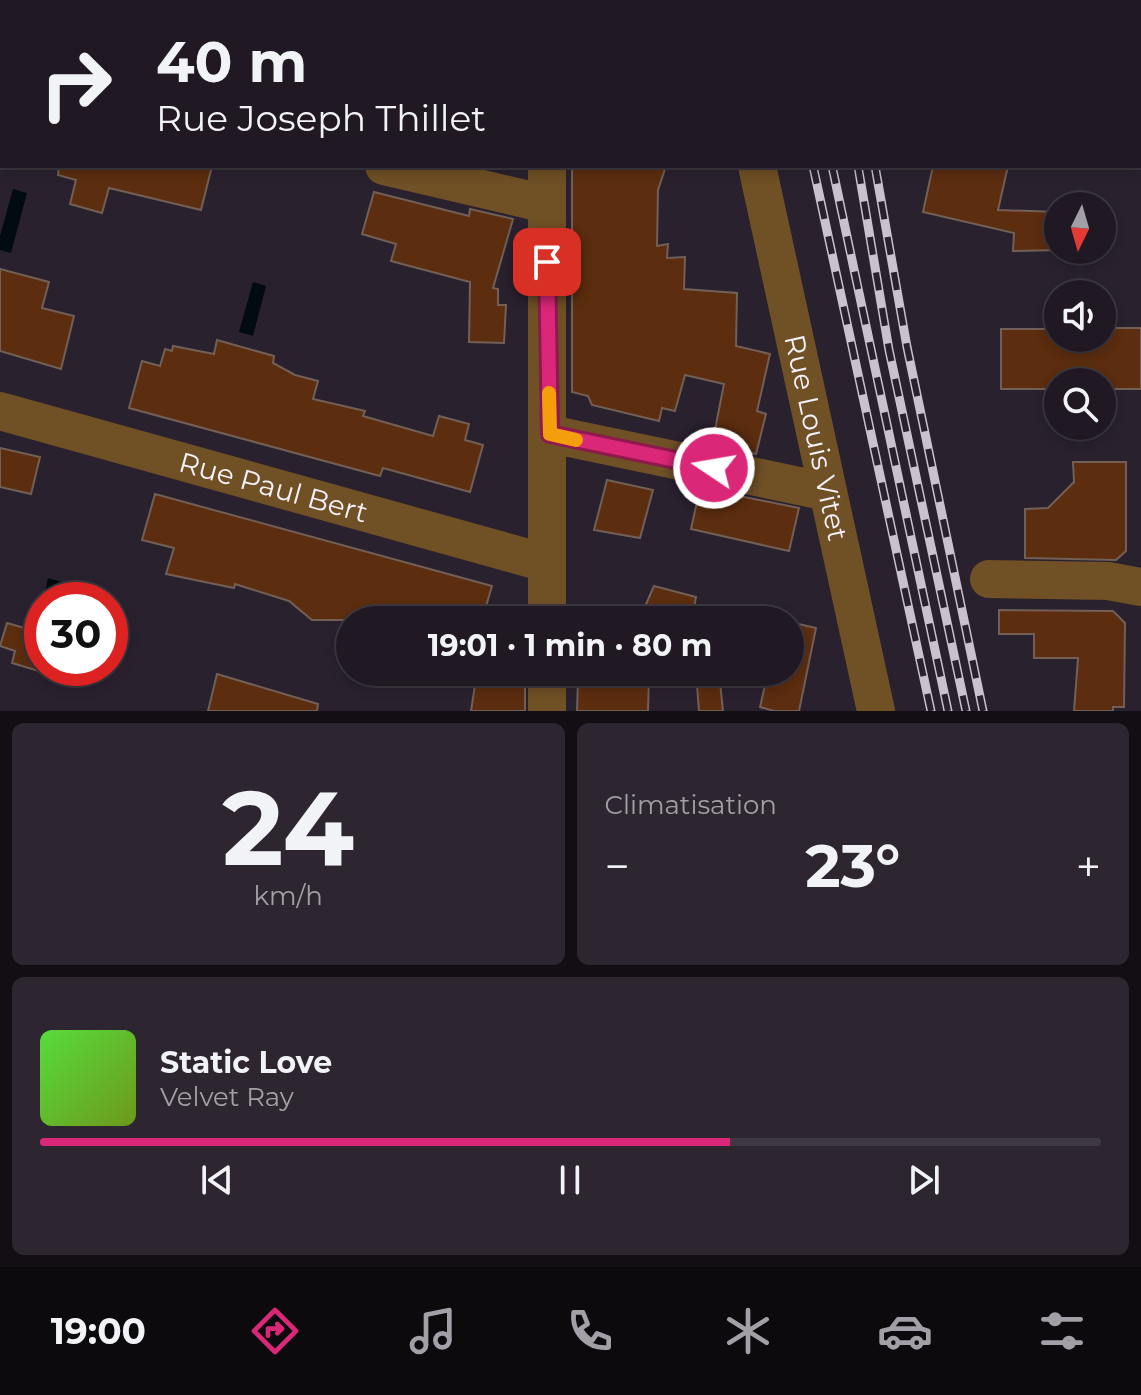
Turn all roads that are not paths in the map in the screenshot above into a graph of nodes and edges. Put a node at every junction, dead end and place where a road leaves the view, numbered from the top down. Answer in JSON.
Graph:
{"nodes":[{"id":1,"x":393,"y":168,"type":"edge"},
{"id":2,"x":547,"y":168,"type":"edge"},
{"id":3,"x":757,"y":168,"type":"edge"},
{"id":4,"x":546,"y":204,"type":"junction"},
{"id":5,"x":0,"y":411,"type":"edge"},
{"id":6,"x":550,"y":434,"type":"junction"},
{"id":7,"x":828,"y":492,"type":"junction"},
{"id":8,"x":546,"y":563,"type":"junction"},
{"id":9,"x":989,"y":579,"type":"dead end"},
{"id":10,"x":1141,"y":587,"type":"edge"},
{"id":11,"x":547,"y":606,"type":"edge"},
{"id":12,"x":547,"y":686,"type":"edge"},
{"id":13,"x":547,"y":711,"type":"edge"},
{"id":14,"x":876,"y":711,"type":"edge"}],
"edges":[{"from":1,"to":4,"type":"street"},
{"from":2,"to":4,"type":"street"},
{"from":3,"to":7,"type":"street","name":"Rue Louis Vitet"},
{"from":4,"to":6,"type":"street"},
{"from":5,"to":8,"type":"street","name":"Rue Paul Bert"},
{"from":6,"to":7,"type":"street"},
{"from":6,"to":8,"type":"street"},
{"from":7,"to":14,"type":"street","name":"Rue Louis Vitet"},
{"from":8,"to":11,"type":"street"},
{"from":9,"to":10,"type":"street"},
{"from":12,"to":13,"type":"street"}]}
